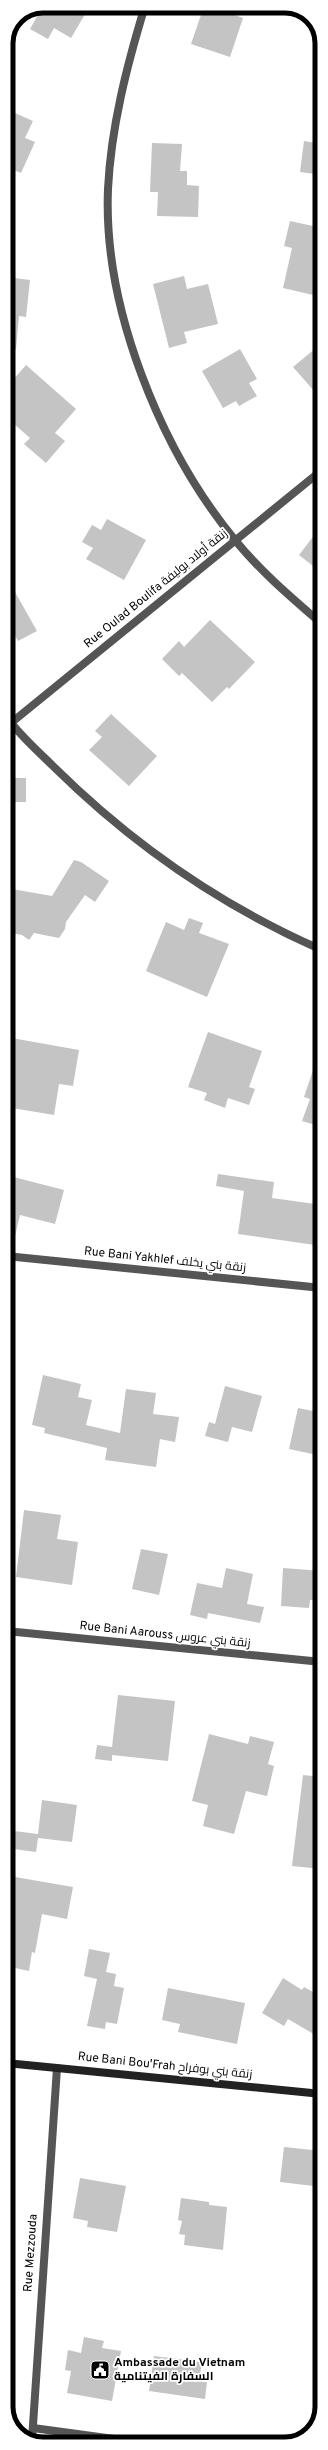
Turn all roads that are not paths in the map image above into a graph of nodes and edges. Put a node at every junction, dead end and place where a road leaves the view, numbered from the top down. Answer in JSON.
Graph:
{"nodes":[{"id":1,"x":143,"y":13,"type":"edge"},
{"id":2,"x":315,"y":476,"type":"edge"},
{"id":3,"x":235,"y":540,"type":"junction"},
{"id":4,"x":315,"y":618,"type":"edge"},
{"id":5,"x":13,"y":718,"type":"edge"},
{"id":6,"x":13,"y":727,"type":"edge"},
{"id":7,"x":315,"y":947,"type":"edge"},
{"id":8,"x":13,"y":1257,"type":"edge"},
{"id":9,"x":315,"y":1287,"type":"edge"},
{"id":10,"x":13,"y":1632,"type":"edge"},
{"id":11,"x":315,"y":1661,"type":"edge"},
{"id":12,"x":13,"y":2064,"type":"edge"},
{"id":13,"x":57,"y":2068,"type":"junction"},
{"id":14,"x":315,"y":2093,"type":"edge"},
{"id":15,"x":33,"y":2428,"type":"junction"},
{"id":16,"x":32,"y":2435,"type":"edge"},
{"id":17,"x":99,"y":2437,"type":"edge"}],
"edges":[{"from":1,"to":3,"type":"street"},
{"from":2,"to":3,"type":"street","name":"Rue Oulad Boulifa زنقة أولاد بوليفة"},
{"from":3,"to":4,"type":"street"},
{"from":3,"to":5,"type":"street","name":"Rue Oulad Boulifa زنقة أولاد بوليفة"},
{"from":6,"to":7,"type":"street"},
{"from":8,"to":9,"type":"street","name":"Rue Bani Yakhlef زنقة بني يخلف"},
{"from":10,"to":11,"type":"street","name":"Rue Bani Aarouss زنقة بني عروس"},
{"from":12,"to":13,"type":"street","name":"Rue Bani Bou'Frah زنقة بني بوفراح"},
{"from":13,"to":14,"type":"street","name":"Rue Bani Bou'Frah زنقة بني بوفراح"},
{"from":13,"to":15,"type":"street","name":"Rue Mezzouda"},
{"from":15,"to":16,"type":"street","name":"Rue Mezzouda"},
{"from":15,"to":17,"type":"street"}]}
